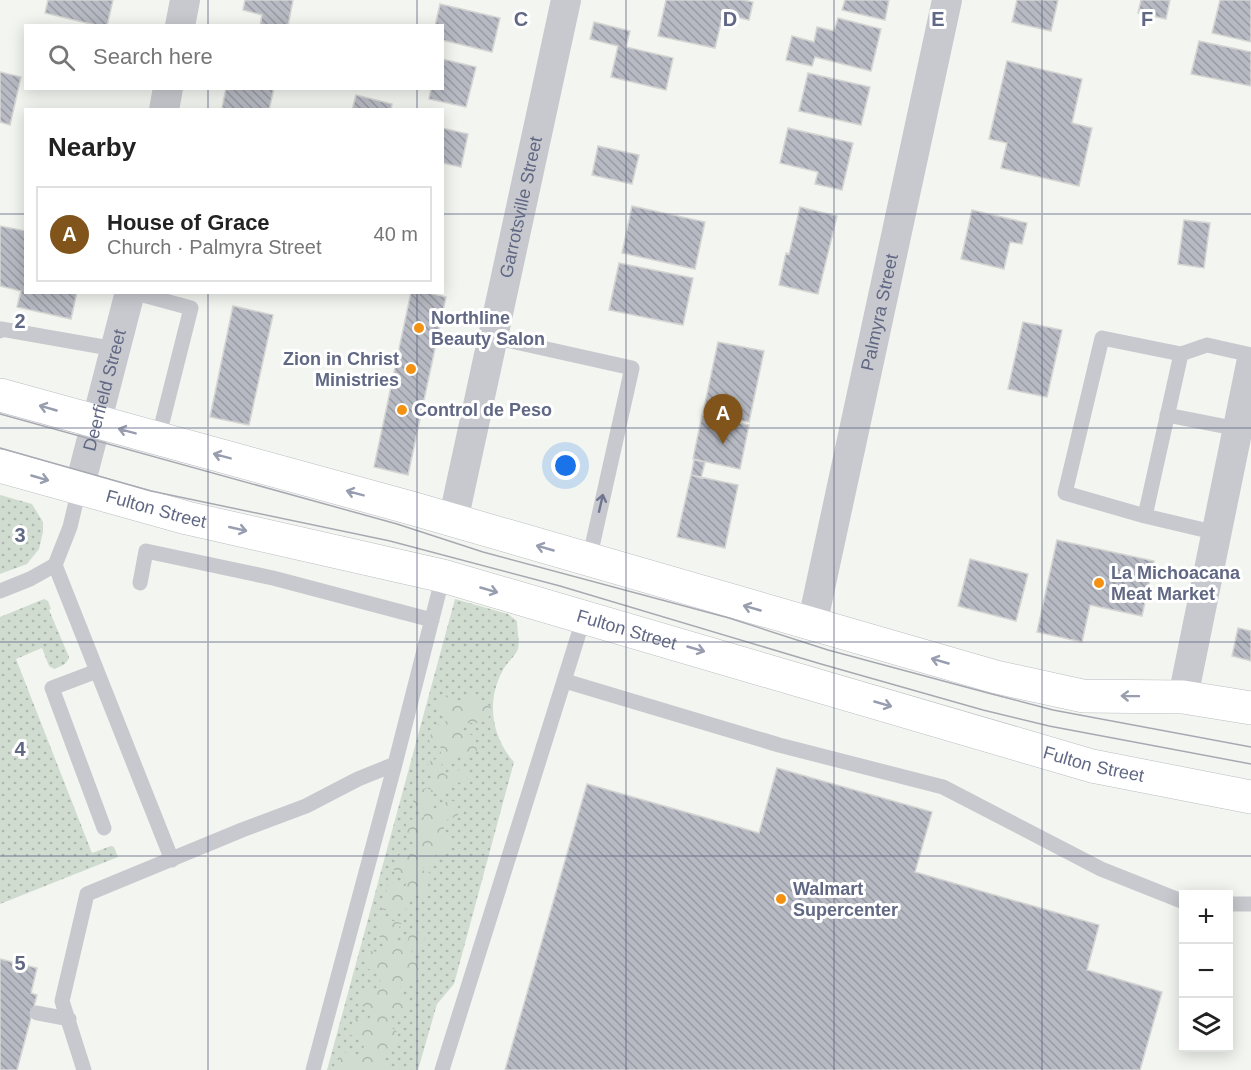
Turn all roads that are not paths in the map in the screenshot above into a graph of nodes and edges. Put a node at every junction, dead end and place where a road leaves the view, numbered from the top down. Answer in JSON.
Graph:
{"nodes":[{"id":1,"x":185,"y":0,"type":"edge"},
{"id":2,"x":566,"y":0,"type":"edge"},
{"id":3,"x":947,"y":0,"type":"edge"},
{"id":4,"x":180,"y":24,"type":"edge"},
{"id":5,"x":168,"y":90,"type":"edge"},
{"id":6,"x":165,"y":108,"type":"edge"},
{"id":7,"x":130,"y":294,"type":"edge"},
{"id":8,"x":138,"y":294,"type":"edge"},
{"id":9,"x":0,"y":331,"type":"edge"},
{"id":10,"x":493,"y":338,"type":"junction"},
{"id":11,"x":115,"y":348,"type":"junction"},
{"id":12,"x":1181,"y":354,"type":"junction"},
{"id":13,"x":1251,"y":355,"type":"edge"},
{"id":14,"x":1251,"y":364,"type":"edge"},
{"id":15,"x":0,"y":395,"type":"edge"},
{"id":16,"x":1167,"y":415,"type":"junction"},
{"id":17,"x":95,"y":422,"type":"junction"},
{"id":18,"x":1238,"y":429,"type":"junction"},
{"id":19,"x":158,"y":439,"type":"junction"},
{"id":20,"x":0,"y":466,"type":"edge"},
{"id":21,"x":79,"y":489,"type":"junction"},
{"id":22,"x":1144,"y":516,"type":"junction"},
{"id":23,"x":453,"y":521,"type":"junction"},
{"id":24,"x":1217,"y":533,"type":"junction"},
{"id":25,"x":589,"y":560,"type":"junction"},
{"id":26,"x":55,"y":565,"type":"junction"},
{"id":27,"x":443,"y":576,"type":"junction"},
{"id":28,"x":140,"y":583,"type":"dead end"},
{"id":29,"x":0,"y":591,"type":"edge"},
{"id":30,"x":584,"y":617,"type":"junction"},
{"id":31,"x":432,"y":621,"type":"junction"},
{"id":32,"x":812,"y":625,"type":"junction"},
{"id":33,"x":97,"y":671,"type":"junction"},
{"id":34,"x":564,"y":681,"type":"junction"},
{"id":35,"x":1183,"y":697,"type":"junction"},
{"id":36,"x":1251,"y":708,"type":"edge"},
{"id":37,"x":395,"y":764,"type":"junction"},
{"id":38,"x":1251,"y":797,"type":"edge"},
{"id":39,"x":104,"y":828,"type":"dead end"},
{"id":40,"x":172,"y":860,"type":"junction"},
{"id":41,"x":1179,"y":900,"type":"edge"},
{"id":42,"x":1233,"y":904,"type":"edge"},
{"id":43,"x":1251,"y":904,"type":"edge"},
{"id":44,"x":37,"y":1012,"type":"dead end"},
{"id":45,"x":69,"y":1019,"type":"junction"},
{"id":46,"x":84,"y":1070,"type":"edge"},
{"id":47,"x":313,"y":1070,"type":"edge"},
{"id":48,"x":442,"y":1070,"type":"edge"}],
"edges":[{"from":1,"to":4,"type":"street"},
{"from":2,"to":10,"type":"street","name":"Garrotsville Street"},
{"from":3,"to":32,"type":"street","name":"Palmyra Street"},
{"from":5,"to":6,"type":"street"},
{"from":7,"to":11,"type":"street","name":"Deerfield Street"},
{"from":8,"to":19,"type":"lane"},
{"from":9,"to":11,"type":"lane"},
{"from":10,"to":23,"type":"street","name":"Garrotsville Street"},
{"from":25,"to":10,"type":"lane","one_way":true},
{"from":11,"to":17,"type":"street","name":"Deerfield Street"},
{"from":12,"to":13,"type":"lane"},
{"from":12,"to":16,"type":"lane"},
{"from":12,"to":22,"type":"lane"},
{"from":14,"to":18,"type":"street"},
{"from":17,"to":15,"type":"main road","one_way":true},
{"from":16,"to":18,"type":"lane"},
{"from":16,"to":22,"type":"lane"},
{"from":19,"to":17,"type":"main road","one_way":true},
{"from":17,"to":21,"type":"street","name":"Deerfield Street"},
{"from":18,"to":24,"type":"street"},
{"from":23,"to":19,"type":"main road","one_way":true},
{"from":20,"to":21,"type":"main road","name":"Fulton Street","one_way":true},
{"from":21,"to":26,"type":"lane"},
{"from":21,"to":27,"type":"main road","name":"Fulton Street","one_way":true},
{"from":22,"to":24,"type":"lane"},
{"from":25,"to":23,"type":"main road","one_way":true},
{"from":24,"to":35,"type":"street"},
{"from":32,"to":25,"type":"main road","one_way":true},
{"from":26,"to":29,"type":"lane"},
{"from":26,"to":33,"type":"lane"},
{"from":27,"to":30,"type":"main road","name":"Fulton Street","one_way":true},
{"from":27,"to":31,"type":"lane"},
{"from":28,"to":31,"type":"lane"},
{"from":30,"to":34,"type":"lane"},
{"from":30,"to":38,"type":"main road","name":"Fulton Street","one_way":true},
{"from":31,"to":37,"type":"lane"},
{"from":35,"to":32,"type":"main road","one_way":true},
{"from":33,"to":39,"type":"lane"},
{"from":33,"to":40,"type":"lane"},
{"from":34,"to":41,"type":"lane"},
{"from":34,"to":48,"type":"lane"},
{"from":35,"to":36,"type":"main road"},
{"from":37,"to":40,"type":"lane"},
{"from":37,"to":47,"type":"lane"},
{"from":40,"to":45,"type":"lane"},
{"from":42,"to":43,"type":"lane"},
{"from":44,"to":45,"type":"lane"},
{"from":45,"to":46,"type":"lane"}]}
